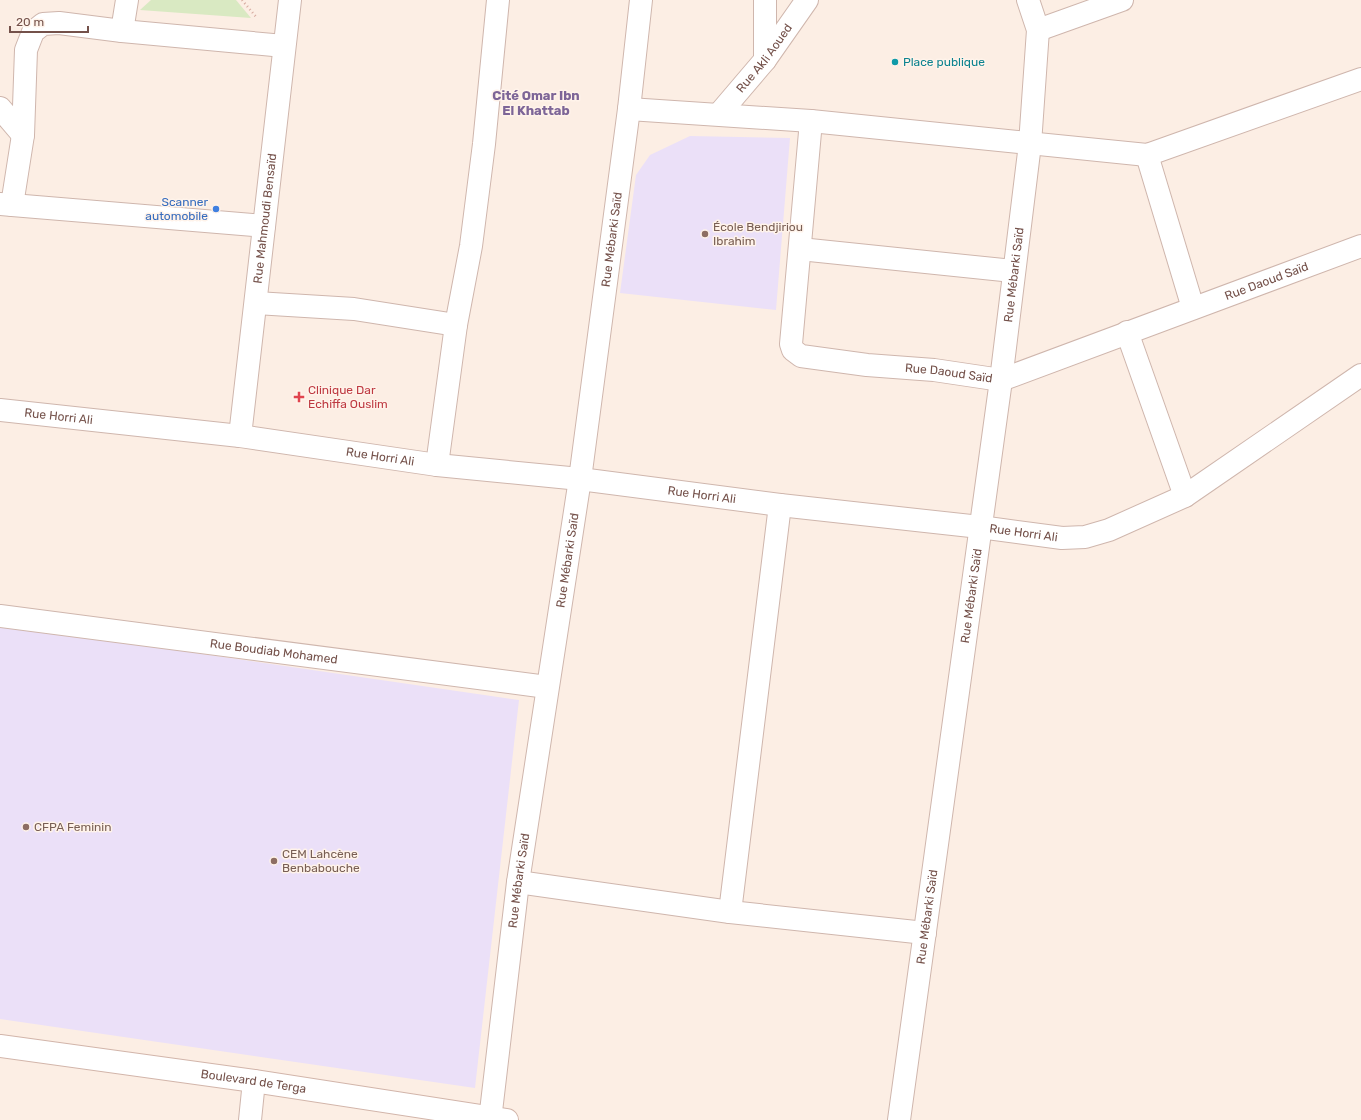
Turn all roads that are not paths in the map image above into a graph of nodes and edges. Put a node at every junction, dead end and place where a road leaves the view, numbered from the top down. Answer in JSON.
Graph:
{"nodes":[{"id":1,"x":127,"y":0,"type":"edge"},
{"id":2,"x":290,"y":0,"type":"edge"},
{"id":3,"x":498,"y":0,"type":"edge"},
{"id":4,"x":641,"y":0,"type":"edge"},
{"id":5,"x":765,"y":0,"type":"edge"},
{"id":6,"x":807,"y":0,"type":"edge"},
{"id":7,"x":1028,"y":0,"type":"edge"},
{"id":8,"x":1122,"y":0,"type":"edge"},
{"id":9,"x":1038,"y":30,"type":"junction"},
{"id":10,"x":122,"y":31,"type":"junction"},
{"id":11,"x":284,"y":46,"type":"junction"},
{"id":12,"x":765,"y":60,"type":"junction"},
{"id":13,"x":1361,"y":79,"type":"edge"},
{"id":14,"x":0,"y":108,"type":"edge"},
{"id":15,"x":629,"y":109,"type":"junction"},
{"id":16,"x":719,"y":114,"type":"junction"},
{"id":17,"x":811,"y":121,"type":"junction"},
{"id":18,"x":23,"y":135,"type":"junction"},
{"id":19,"x":1030,"y":144,"type":"junction"},
{"id":20,"x":1147,"y":155,"type":"junction"},
{"id":21,"x":6,"y":205,"type":"edge"},
{"id":22,"x":264,"y":226,"type":"junction"},
{"id":23,"x":1361,"y":246,"type":"edge"},
{"id":24,"x":800,"y":249,"type":"junction"},
{"id":25,"x":1013,"y":271,"type":"junction"},
{"id":26,"x":256,"y":303,"type":"junction"},
{"id":27,"x":1194,"y":308,"type":"junction"},
{"id":28,"x":456,"y":325,"type":"junction"},
{"id":29,"x":1127,"y":332,"type":"junction"},
{"id":30,"x":1361,"y":376,"type":"edge"},
{"id":31,"x":1001,"y":380,"type":"junction"},
{"id":32,"x":0,"y":410,"type":"edge"},
{"id":33,"x":240,"y":436,"type":"junction"},
{"id":34,"x":437,"y":465,"type":"junction"},
{"id":35,"x":580,"y":479,"type":"junction"},
{"id":36,"x":1185,"y":496,"type":"junction"},
{"id":37,"x":780,"y":505,"type":"junction"},
{"id":38,"x":980,"y":527,"type":"junction"},
{"id":39,"x":0,"y":616,"type":"edge"},
{"id":40,"x":547,"y":687,"type":"junction"},
{"id":41,"x":518,"y":882,"type":"junction"},
{"id":42,"x":730,"y":912,"type":"junction"},
{"id":43,"x":925,"y":933,"type":"junction"},
{"id":44,"x":0,"y":1046,"type":"edge"},
{"id":45,"x":254,"y":1081,"type":"junction"},
{"id":46,"x":496,"y":1119,"type":"edge"},
{"id":47,"x":250,"y":1120,"type":"edge"},
{"id":48,"x":899,"y":1120,"type":"edge"}],
"edges":[{"from":1,"to":10,"type":"street"},
{"from":2,"to":11,"type":"street","name":"Rue Mahmoudi Bensaïd"},
{"from":3,"to":28,"type":"street"},
{"from":4,"to":15,"type":"street","name":"Rue Mébarki Saïd"},
{"from":5,"to":12,"type":"street"},
{"from":6,"to":12,"type":"street","name":"Rue Akli Aoued"},
{"from":7,"to":9,"type":"street","name":"Rue Mébarki Saïd"},
{"from":8,"to":9,"type":"street"},
{"from":9,"to":19,"type":"street","name":"Rue Mébarki Saïd"},
{"from":10,"to":11,"type":"street"},
{"from":10,"to":18,"type":"street"},
{"from":11,"to":22,"type":"street","name":"Rue Mahmoudi Bensaïd"},
{"from":12,"to":16,"type":"street","name":"Rue Akli Aoued"},
{"from":13,"to":20,"type":"street"},
{"from":14,"to":18,"type":"street"},
{"from":15,"to":16,"type":"street"},
{"from":15,"to":35,"type":"street","name":"Rue Mébarki Saïd"},
{"from":16,"to":17,"type":"street"},
{"from":17,"to":19,"type":"street"},
{"from":17,"to":24,"type":"street","name":"Rue Daoud Saïd"},
{"from":18,"to":21,"type":"street"},
{"from":19,"to":20,"type":"street"},
{"from":19,"to":25,"type":"street","name":"Rue Mébarki Saïd"},
{"from":20,"to":27,"type":"street"},
{"from":21,"to":22,"type":"street"},
{"from":22,"to":26,"type":"street","name":"Rue Mahmoudi Bensaïd"},
{"from":23,"to":27,"type":"street","name":"Rue Daoud Saïd"},
{"from":24,"to":25,"type":"street"},
{"from":24,"to":31,"type":"street","name":"Rue Daoud Saïd"},
{"from":25,"to":31,"type":"street","name":"Rue Mébarki Saïd"},
{"from":26,"to":28,"type":"street"},
{"from":26,"to":33,"type":"street","name":"Rue Mahmoudi Bensaïd"},
{"from":27,"to":29,"type":"street","name":"Rue Daoud Saïd"},
{"from":28,"to":34,"type":"street"},
{"from":29,"to":31,"type":"street","name":"Rue Daoud Saïd"},
{"from":29,"to":36,"type":"street"},
{"from":30,"to":36,"type":"street","name":"Rue Horri Ali"},
{"from":31,"to":38,"type":"street","name":"Rue Mébarki Saïd"},
{"from":32,"to":33,"type":"street","name":"Rue Horri Ali"},
{"from":33,"to":34,"type":"street","name":"Rue Horri Ali"},
{"from":34,"to":35,"type":"street","name":"Rue Horri Ali"},
{"from":35,"to":37,"type":"street","name":"Rue Horri Ali"},
{"from":35,"to":40,"type":"street","name":"Rue Mébarki Saïd"},
{"from":36,"to":38,"type":"street","name":"Rue Horri Ali"},
{"from":37,"to":38,"type":"street","name":"Rue Horri Ali"},
{"from":37,"to":42,"type":"street"},
{"from":38,"to":43,"type":"street","name":"Rue Mébarki Saïd"},
{"from":39,"to":40,"type":"street","name":"Rue Boudiab Mohamed"},
{"from":40,"to":41,"type":"street","name":"Rue Mébarki Saïd"},
{"from":41,"to":42,"type":"street"},
{"from":41,"to":46,"type":"street","name":"Rue Mébarki Saïd"},
{"from":42,"to":43,"type":"street"},
{"from":43,"to":48,"type":"street","name":"Rue Mébarki Saïd"},
{"from":44,"to":45,"type":"street","name":"Boulevard de Terga"},
{"from":45,"to":46,"type":"street","name":"Boulevard de Terga"},
{"from":45,"to":47,"type":"street"}]}
